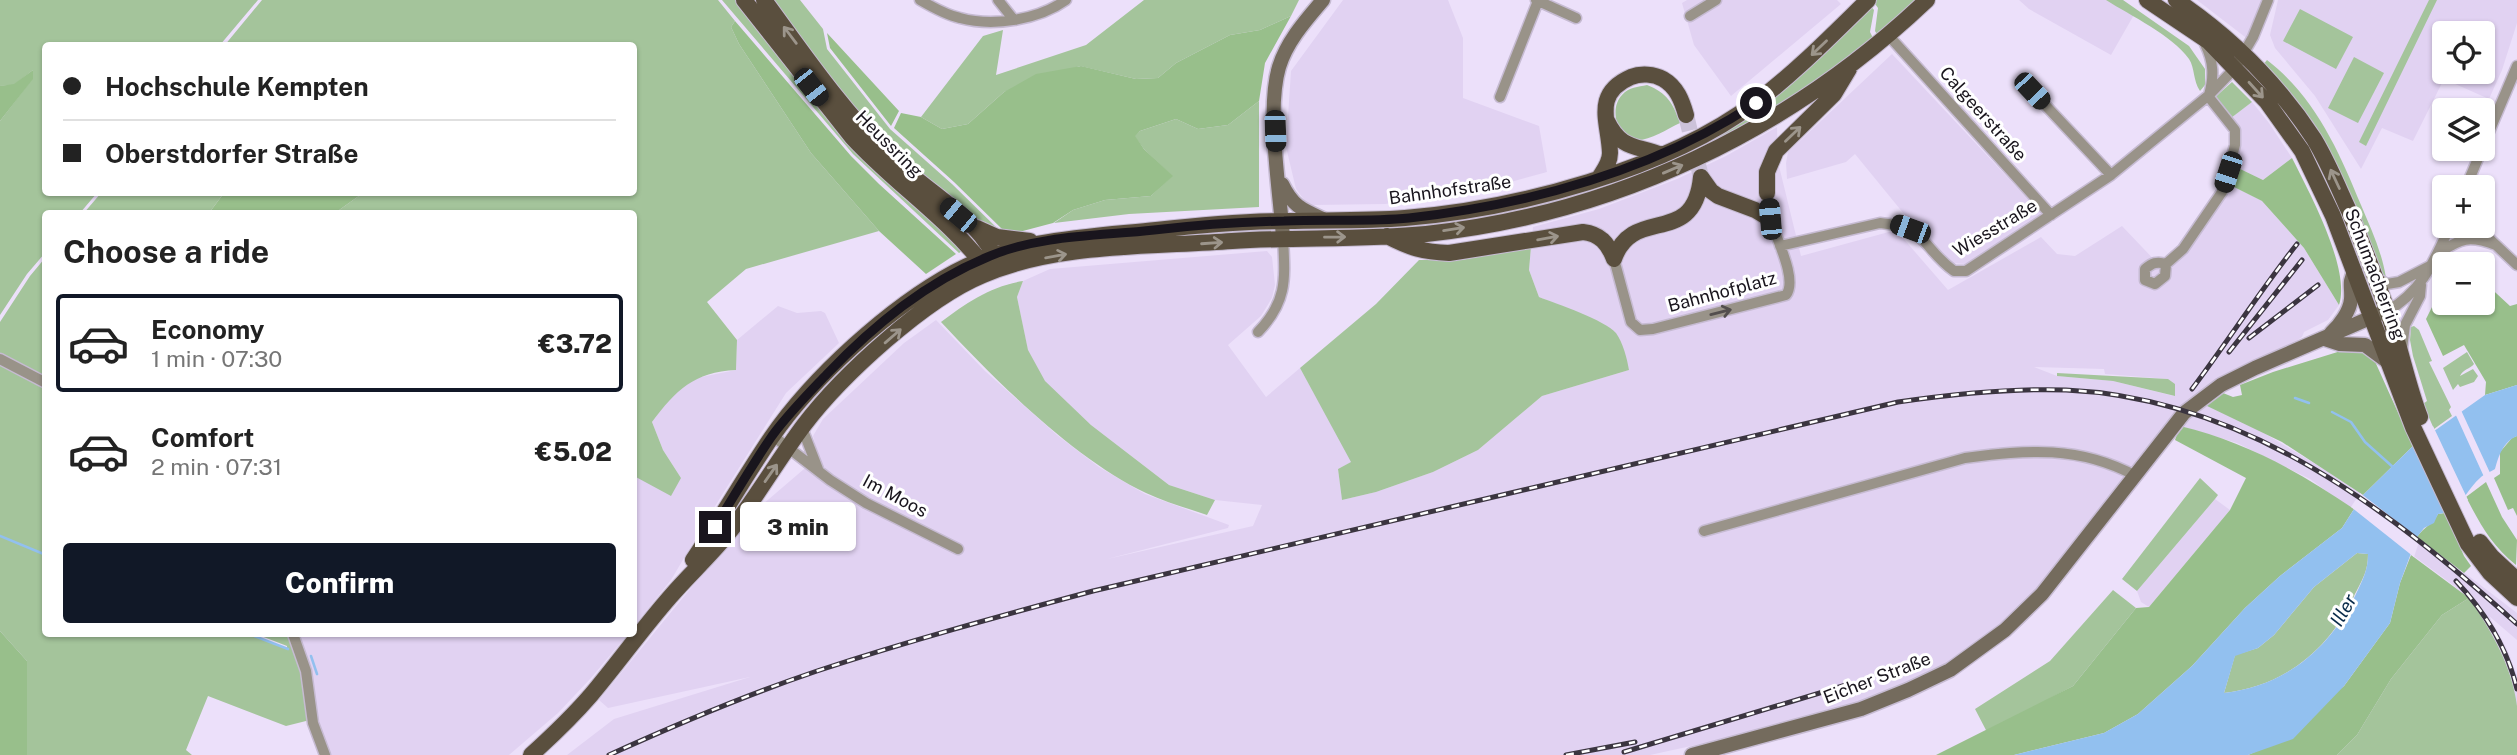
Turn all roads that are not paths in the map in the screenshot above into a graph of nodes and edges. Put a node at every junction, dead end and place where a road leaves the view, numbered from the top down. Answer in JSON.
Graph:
{"nodes":[{"id":1,"x":744,"y":0,"type":"edge"},
{"id":2,"x":764,"y":0,"type":"edge"},
{"id":3,"x":920,"y":0,"type":"edge"},
{"id":4,"x":998,"y":0,"type":"edge"},
{"id":5,"x":1066,"y":0,"type":"edge"},
{"id":6,"x":1323,"y":0,"type":"edge"},
{"id":7,"x":1716,"y":0,"type":"edge"},
{"id":8,"x":1927,"y":0,"type":"edge"},
{"id":9,"x":2147,"y":0,"type":"edge"},
{"id":10,"x":2176,"y":0,"type":"edge"},
{"id":11,"x":2268,"y":0,"type":"edge"},
{"id":12,"x":1537,"y":1,"type":"edge"},
{"id":13,"x":1859,"y":3,"type":"edge"},
{"id":14,"x":1690,"y":16,"type":"dead end"},
{"id":15,"x":1576,"y":18,"type":"dead end"},
{"id":16,"x":1014,"y":20,"type":"junction"},
{"id":17,"x":1889,"y":36,"type":"junction"},
{"id":18,"x":2202,"y":37,"type":"junction"},
{"id":19,"x":2240,"y":61,"type":"junction"},
{"id":20,"x":1850,"y":66,"type":"junction"},
{"id":21,"x":2517,"y":66,"type":"edge"},
{"id":22,"x":2029,"y":82,"type":"dead end"},
{"id":23,"x":2209,"y":96,"type":"junction"},
{"id":24,"x":1500,"y":97,"type":"dead end"},
{"id":25,"x":1604,"y":114,"type":"junction"},
{"id":26,"x":1686,"y":115,"type":"tunnel mouth"},
{"id":27,"x":2495,"y":118,"type":"edge"},
{"id":28,"x":1661,"y":155,"type":"junction"},
{"id":29,"x":2111,"y":175,"type":"junction"},
{"id":30,"x":1278,"y":178,"type":"junction"},
{"id":31,"x":1599,"y":178,"type":"junction"},
{"id":32,"x":1767,"y":193,"type":"joint"},
{"id":33,"x":2051,"y":215,"type":"junction"},
{"id":34,"x":1770,"y":219,"type":"junction"},
{"id":35,"x":1325,"y":220,"type":"junction"},
{"id":36,"x":1282,"y":221,"type":"junction"},
{"id":37,"x":971,"y":226,"type":"junction"},
{"id":38,"x":1386,"y":236,"type":"junction"},
{"id":39,"x":1283,"y":238,"type":"junction"},
{"id":40,"x":2489,"y":238,"type":"edge"},
{"id":41,"x":1043,"y":243,"type":"junction"},
{"id":42,"x":2496,"y":245,"type":"junction"},
{"id":43,"x":1780,"y":246,"type":"junction"},
{"id":44,"x":2444,"y":252,"type":"edge"},
{"id":45,"x":1614,"y":259,"type":"junction"},
{"id":46,"x":988,"y":262,"type":"junction"},
{"id":47,"x":2432,"y":262,"type":"edge"},
{"id":48,"x":2432,"y":263,"type":"edge"},
{"id":49,"x":2166,"y":264,"type":"dead end"},
{"id":50,"x":2517,"y":265,"type":"edge"},
{"id":51,"x":2355,"y":271,"type":"junction"},
{"id":52,"x":2374,"y":276,"type":"junction"},
{"id":53,"x":2421,"y":285,"type":"junction"},
{"id":54,"x":2387,"y":311,"type":"junction"},
{"id":55,"x":2372,"y":318,"type":"junction"},
{"id":56,"x":1258,"y":332,"type":"dead end"},
{"id":57,"x":2325,"y":338,"type":"junction"},
{"id":58,"x":0,"y":359,"type":"edge"},
{"id":59,"x":2397,"y":367,"type":"junction"},
{"id":60,"x":42,"y":381,"type":"edge"},
{"id":61,"x":802,"y":428,"type":"junction"},
{"id":62,"x":772,"y":436,"type":"junction"},
{"id":63,"x":788,"y":449,"type":"junction"},
{"id":64,"x":819,"y":471,"type":"junction"},
{"id":65,"x":2136,"y":476,"type":"junction"},
{"id":66,"x":1704,"y":531,"type":"dead end"},
{"id":67,"x":958,"y":549,"type":"dead end"},
{"id":68,"x":2517,"y":580,"type":"edge"},
{"id":69,"x":669,"y":598,"type":"junction"},
{"id":70,"x":2517,"y":598,"type":"edge"},
{"id":71,"x":294,"y":637,"type":"edge"},
{"id":72,"x":1718,"y":752,"type":"edge"},
{"id":73,"x":326,"y":755,"type":"edge"},
{"id":74,"x":531,"y":755,"type":"edge"},
{"id":75,"x":1692,"y":755,"type":"edge"}],
"edges":[{"from":1,"to":46,"type":"main road","name":"Heussring"},
{"from":37,"to":2,"type":"main road","name":"Heussring","one_way":true},
{"from":3,"to":16,"type":"street"},
{"from":4,"to":16,"type":"street"},
{"from":5,"to":16,"type":"street"},
{"from":6,"to":30,"type":"street"},
{"from":7,"to":14,"type":"street"},
{"from":8,"to":17,"type":"main road","name":"Bahnhofstraße"},
{"from":9,"to":18,"type":"main road","name":"Schumacherring"},
{"from":10,"to":19,"type":"main road","name":"Schumacherring"},
{"from":11,"to":19,"type":"street","name":"Wiesstraße"},
{"from":12,"to":15,"type":"street"},
{"from":12,"to":24,"type":"street"},
{"from":13,"to":28,"type":"main road","name":"Bahnhofstraße","one_way":true},
{"from":17,"to":20,"type":"main road","name":"Bahnhofstraße"},
{"from":17,"to":33,"type":"street","name":"Calgeerstraße"},
{"from":18,"to":19,"type":"main road","name":"Schumacherring"},
{"from":18,"to":23,"type":"street"},
{"from":19,"to":23,"type":"street","name":"Wiesstraße"},
{"from":19,"to":51,"type":"main road","name":"Schumacherring","one_way":true},
{"from":52,"to":19,"type":"main road","name":"Schumacherring","one_way":true},
{"from":32,"to":20,"type":"main road","one_way":true},
{"from":38,"to":20,"type":"main road","name":"Bahnhofstraße","one_way":true},
{"from":21,"to":27,"type":"street"},
{"from":22,"to":29,"type":"street"},
{"from":23,"to":29,"type":"street","name":"Wiesstraße"},
{"from":23,"to":49,"type":"street"},
{"from":25,"to":26,"type":"main road"},
{"from":25,"to":28,"type":"main road"},
{"from":25,"to":31,"type":"main road"},
{"from":28,"to":31,"type":"main road","name":"Bahnhofstraße"},
{"from":29,"to":33,"type":"street","name":"Wiesstraße"},
{"from":30,"to":35,"type":"street"},
{"from":30,"to":36,"type":"street"},
{"from":31,"to":35,"type":"main road","name":"Bahnhofstraße"},
{"from":32,"to":34,"type":"street","name":"Bahnhofplatz"},
{"from":33,"to":43,"type":"street","name":"Wiesstraße"},
{"from":34,"to":43,"type":"street","name":"Bahnhofplatz"},
{"from":34,"to":45,"type":"main road"},
{"from":35,"to":36,"type":"main road","name":"Bahnhofstraße"},
{"from":36,"to":39,"type":"street"},
{"from":36,"to":41,"type":"main road","name":"Bahnhofstraße"},
{"from":37,"to":41,"type":"main road"},
{"from":37,"to":46,"type":"main road","name":"Heussring"},
{"from":39,"to":38,"type":"main road","name":"Bahnhofstraße","one_way":true},
{"from":38,"to":45,"type":"main road","one_way":true},
{"from":46,"to":39,"type":"main road","name":"Bahnhofstraße","one_way":true},
{"from":39,"to":56,"type":"street"},
{"from":40,"to":42,"type":"street"},
{"from":41,"to":46,"type":"main road","name":"Bahnhofstraße"},
{"from":42,"to":44,"type":"street"},
{"from":42,"to":50,"type":"street"},
{"from":45,"to":43,"type":"street","name":"Bahnhofplatz","one_way":true},
{"from":61,"to":46,"type":"main road","one_way":true},
{"from":46,"to":62,"type":"main road"},
{"from":47,"to":52,"type":"street"},
{"from":48,"to":53,"type":"street"},
{"from":51,"to":55,"type":"main road","name":"Schumacherring"},
{"from":51,"to":57,"type":"street"},
{"from":52,"to":54,"type":"main road","name":"Schumacherring"},
{"from":53,"to":54,"type":"street"},
{"from":53,"to":59,"type":"street"},
{"from":54,"to":55,"type":"street","name":"Eicher Straße"},
{"from":54,"to":59,"type":"main road","name":"Schumacherring"},
{"from":55,"to":57,"type":"street","name":"Eicher Straße"},
{"from":55,"to":59,"type":"main road","name":"Schumacherring"},
{"from":57,"to":59,"type":"street"},
{"from":57,"to":65,"type":"street","name":"Eicher Straße"},
{"from":58,"to":60,"type":"street"},
{"from":59,"to":68,"type":"main road","name":"Schumacherring"},
{"from":59,"to":70,"type":"main road","name":"Schumacherring"},
{"from":61,"to":63,"type":"main road"},
{"from":61,"to":64,"type":"street"},
{"from":62,"to":63,"type":"street","name":"Im Moos"},
{"from":62,"to":69,"type":"main road"},
{"from":63,"to":64,"type":"street","name":"Im Moos"},
{"from":69,"to":63,"type":"main road","one_way":true},
{"from":64,"to":67,"type":"street","name":"Im Moos"},
{"from":65,"to":66,"type":"street"},
{"from":65,"to":72,"type":"street","name":"Eicher Straße"},
{"from":69,"to":74,"type":"main road"},
{"from":71,"to":73,"type":"street"},
{"from":72,"to":75,"type":"street","name":"Eicher Straße"}]}
